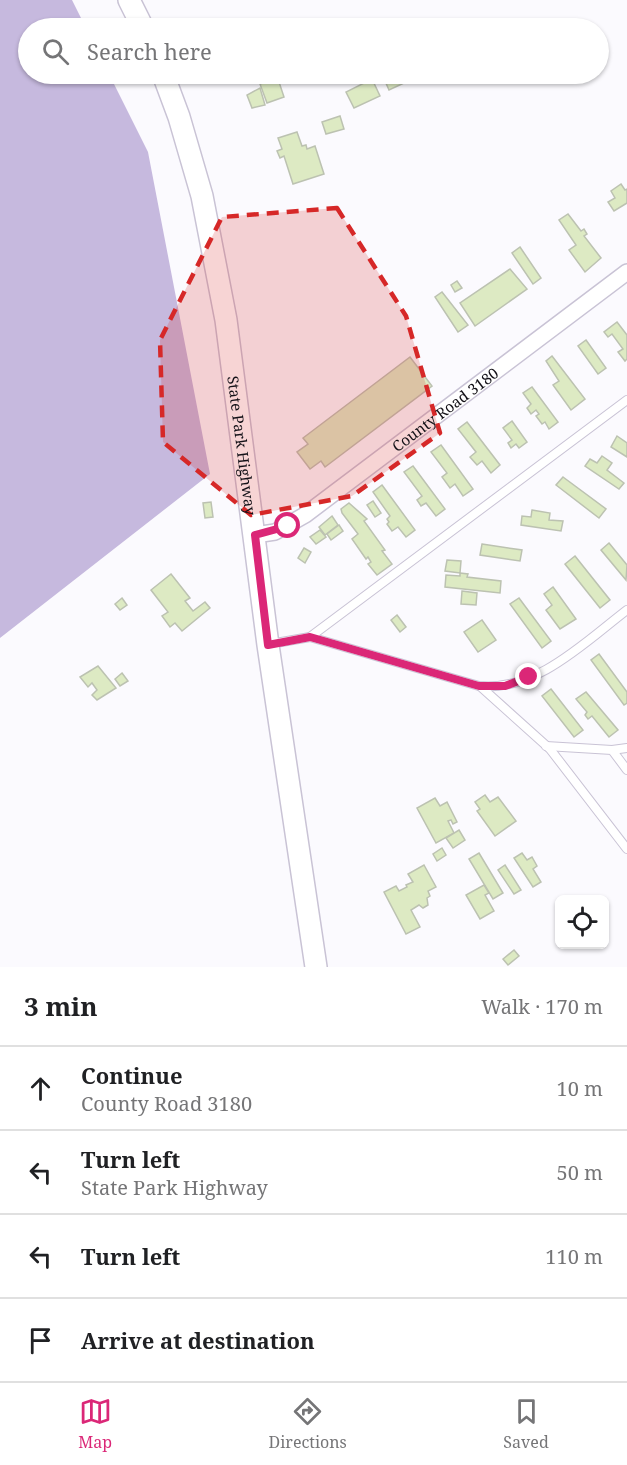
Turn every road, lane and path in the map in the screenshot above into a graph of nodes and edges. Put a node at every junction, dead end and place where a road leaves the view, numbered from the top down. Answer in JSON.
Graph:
{"nodes":[{"id":1,"x":129,"y":0,"type":"edge"},
{"id":2,"x":138,"y":18,"type":"edge"},
{"id":3,"x":166,"y":84,"type":"edge"},
{"id":4,"x":627,"y":272,"type":"edge"},
{"id":5,"x":627,"y":400,"type":"edge"},
{"id":6,"x":255,"y":535,"type":"junction"},
{"id":7,"x":627,"y":610,"type":"edge"},
{"id":8,"x":310,"y":637,"type":"junction"},
{"id":9,"x":268,"y":645,"type":"junction"},
{"id":10,"x":479,"y":686,"type":"junction"},
{"id":11,"x":546,"y":746,"type":"junction"},
{"id":12,"x":627,"y":748,"type":"edge"},
{"id":13,"x":612,"y":750,"type":"junction"},
{"id":14,"x":627,"y":770,"type":"edge"},
{"id":15,"x":627,"y":849,"type":"edge"},
{"id":16,"x":316,"y":967,"type":"edge"}],
"edges":[{"from":1,"to":2,"type":"main road"},
{"from":3,"to":6,"type":"main road","name":"State Park Highway"},
{"from":4,"to":6,"type":"street","name":"County Road 3180"},
{"from":5,"to":8,"type":"lane"},
{"from":6,"to":9,"type":"main road","name":"State Park Highway"},
{"from":7,"to":10,"type":"lane"},
{"from":8,"to":9,"type":"lane"},
{"from":8,"to":10,"type":"lane"},
{"from":9,"to":16,"type":"main road","name":"State Park Highway"},
{"from":10,"to":11,"type":"lane"},
{"from":11,"to":13,"type":"lane"},
{"from":11,"to":15,"type":"lane"},
{"from":12,"to":13,"type":"lane"},
{"from":13,"to":14,"type":"lane"}]}
